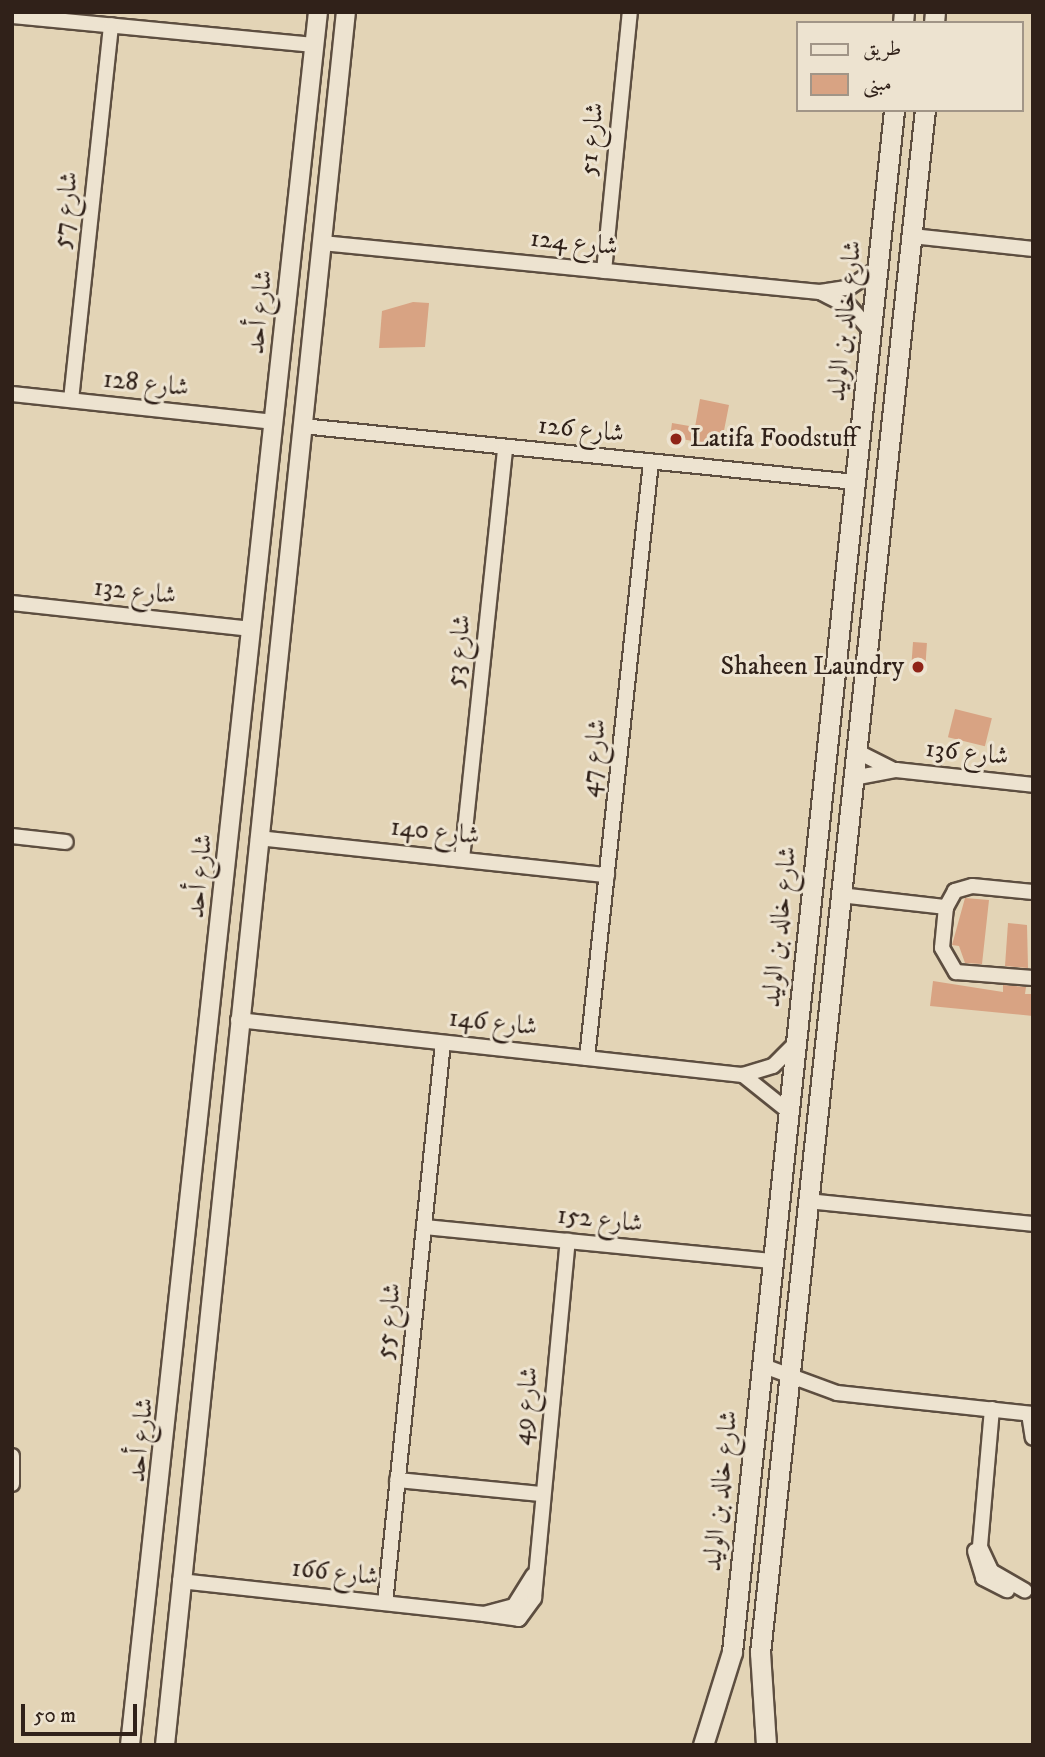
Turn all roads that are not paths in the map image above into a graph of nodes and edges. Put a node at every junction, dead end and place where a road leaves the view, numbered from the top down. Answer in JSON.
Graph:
{"nodes":[{"id":1,"x":318,"y":12,"type":"edge"},
{"id":2,"x":346,"y":12,"type":"edge"},
{"id":3,"x":630,"y":12,"type":"edge"},
{"id":4,"x":12,"y":16,"type":"edge"},
{"id":5,"x":111,"y":25,"type":"junction"},
{"id":6,"x":315,"y":45,"type":"junction"},
{"id":7,"x":894,"y":112,"type":"edge"},
{"id":8,"x":925,"y":112,"type":"edge"},
{"id":9,"x":912,"y":236,"type":"junction"},
{"id":10,"x":322,"y":243,"type":"junction"},
{"id":11,"x":1033,"y":249,"type":"edge"},
{"id":12,"x":877,"y":269,"type":"junction"},
{"id":13,"x":604,"y":271,"type":"junction"},
{"id":14,"x":820,"y":292,"type":"junction"},
{"id":15,"x":871,"y":331,"type":"junction"},
{"id":16,"x":12,"y":394,"type":"edge"},
{"id":17,"x":71,"y":400,"type":"junction"},
{"id":18,"x":275,"y":422,"type":"junction"},
{"id":19,"x":302,"y":426,"type":"junction"},
{"id":20,"x":505,"y":447,"type":"junction"},
{"id":21,"x":272,"y":448,"type":"junction"},
{"id":22,"x":299,"y":451,"type":"junction"},
{"id":23,"x":651,"y":462,"type":"junction"},
{"id":24,"x":855,"y":482,"type":"junction"},
{"id":25,"x":12,"y":603,"type":"edge"},
{"id":26,"x":252,"y":629,"type":"junction"},
{"id":27,"x":835,"y":660,"type":"junction"},
{"id":28,"x":865,"y":663,"type":"junction"},
{"id":29,"x":831,"y":701,"type":"junction"},
{"id":30,"x":861,"y":706,"type":"junction"},
{"id":31,"x":856,"y":751,"type":"junction"},
{"id":32,"x":896,"y":770,"type":"junction"},
{"id":33,"x":853,"y":778,"type":"junction"},
{"id":34,"x":1033,"y":785,"type":"edge"},
{"id":35,"x":12,"y":836,"type":"edge"},
{"id":36,"x":258,"y":838,"type":"junction"},
{"id":37,"x":66,"y":842,"type":"dead end"},
{"id":38,"x":462,"y":859,"type":"junction"},
{"id":39,"x":607,"y":875,"type":"junction"},
{"id":40,"x":1033,"y":892,"type":"edge"},
{"id":41,"x":840,"y":895,"type":"junction"},
{"id":42,"x":946,"y":907,"type":"junction"},
{"id":43,"x":222,"y":916,"type":"junction"},
{"id":44,"x":249,"y":916,"type":"junction"},
{"id":45,"x":1033,"y":978,"type":"edge"},
{"id":46,"x":238,"y":1020,"type":"junction"},
{"id":47,"x":443,"y":1043,"type":"junction"},
{"id":48,"x":794,"y":1045,"type":"junction"},
{"id":49,"x":587,"y":1058,"type":"junction"},
{"id":50,"x":743,"y":1075,"type":"junction"},
{"id":51,"x":788,"y":1111,"type":"junction"},
{"id":52,"x":807,"y":1201,"type":"junction"},
{"id":53,"x":1033,"y":1224,"type":"edge"},
{"id":54,"x":424,"y":1227,"type":"junction"},
{"id":55,"x":568,"y":1241,"type":"junction"},
{"id":56,"x":772,"y":1261,"type":"junction"},
{"id":57,"x":186,"y":1262,"type":"junction"},
{"id":58,"x":214,"y":1265,"type":"junction"},
{"id":59,"x":761,"y":1365,"type":"junction"},
{"id":60,"x":792,"y":1375,"type":"junction"},
{"id":61,"x":992,"y":1409,"type":"junction"},
{"id":62,"x":1031,"y":1414,"type":"edge"},
{"id":63,"x":1033,"y":1438,"type":"edge"},
{"id":64,"x":12,"y":1456,"type":"edge"},
{"id":65,"x":397,"y":1480,"type":"junction"},
{"id":66,"x":12,"y":1482,"type":"edge"},
{"id":67,"x":541,"y":1494,"type":"junction"},
{"id":68,"x":534,"y":1575,"type":"joint"},
{"id":69,"x":180,"y":1581,"type":"junction"},
{"id":70,"x":1029,"y":1591,"type":"edge"},
{"id":71,"x":385,"y":1603,"type":"junction"},
{"id":72,"x":143,"y":1665,"type":"junction"},
{"id":73,"x":170,"y":1668,"type":"junction"},
{"id":74,"x":130,"y":1745,"type":"edge"},
{"id":75,"x":165,"y":1745,"type":"edge"},
{"id":76,"x":703,"y":1745,"type":"edge"},
{"id":77,"x":766,"y":1745,"type":"edge"}],
"edges":[{"from":1,"to":6,"type":"street","name":"شارع أحد"},
{"from":2,"to":10,"type":"street","name":"شارع أحد"},
{"from":3,"to":13,"type":"street","name":"شارع 51"},
{"from":4,"to":5,"type":"street"},
{"from":5,"to":6,"type":"street"},
{"from":5,"to":17,"type":"street","name":"شارع 57"},
{"from":6,"to":18,"type":"street","name":"شارع أحد"},
{"from":7,"to":12,"type":"main road","name":"شارع خالد بن الوليد"},
{"from":8,"to":9,"type":"main road"},
{"from":9,"to":11,"type":"street"},
{"from":9,"to":28,"type":"main road"},
{"from":10,"to":13,"type":"street","name":"شارع 124"},
{"from":10,"to":19,"type":"street","name":"شارع أحد"},
{"from":12,"to":14,"type":"street","name":"شارع 124"},
{"from":12,"to":15,"type":"main road","name":"شارع خالد بن الوليد"},
{"from":13,"to":14,"type":"street","name":"شارع 124"},
{"from":14,"to":15,"type":"street","name":"شارع 124"},
{"from":15,"to":24,"type":"main road","name":"شارع خالد بن الوليد"},
{"from":16,"to":17,"type":"street","name":"شارع 128"},
{"from":17,"to":18,"type":"street","name":"شارع 128"},
{"from":18,"to":21,"type":"street","name":"شارع أحد"},
{"from":19,"to":20,"type":"street","name":"شارع 126"},
{"from":19,"to":22,"type":"street","name":"شارع أحد"},
{"from":20,"to":23,"type":"street","name":"شارع 126"},
{"from":20,"to":38,"type":"street","name":"شارع 53"},
{"from":21,"to":22,"type":"street"},
{"from":21,"to":26,"type":"street","name":"شارع أحد"},
{"from":22,"to":36,"type":"street","name":"شارع أحد"},
{"from":23,"to":24,"type":"street","name":"شارع 126"},
{"from":23,"to":39,"type":"street","name":"شارع 47"},
{"from":24,"to":27,"type":"main road","name":"شارع خالد بن الوليد"},
{"from":25,"to":26,"type":"street","name":"شارع 132"},
{"from":26,"to":43,"type":"street","name":"شارع أحد"},
{"from":27,"to":28,"type":"main road"},
{"from":27,"to":29,"type":"main road","name":"شارع خالد بن الوليد"},
{"from":28,"to":30,"type":"main road"},
{"from":29,"to":30,"type":"main road"},
{"from":29,"to":48,"type":"main road","name":"شارع خالد بن الوليد"},
{"from":30,"to":31,"type":"main road"},
{"from":31,"to":32,"type":"street","name":"شارع 136"},
{"from":31,"to":33,"type":"main road"},
{"from":32,"to":33,"type":"street","name":"شارع 136"},
{"from":32,"to":34,"type":"street","name":"شارع 136"},
{"from":33,"to":41,"type":"main road"},
{"from":35,"to":37,"type":"street"},
{"from":36,"to":38,"type":"street","name":"شارع 140"},
{"from":36,"to":44,"type":"street","name":"شارع أحد"},
{"from":38,"to":39,"type":"street","name":"شارع 140"},
{"from":39,"to":49,"type":"street","name":"شارع 47"},
{"from":40,"to":42,"type":"street"},
{"from":41,"to":42,"type":"street"},
{"from":41,"to":52,"type":"main road"},
{"from":42,"to":45,"type":"street"},
{"from":43,"to":44,"type":"street"},
{"from":43,"to":57,"type":"street","name":"شارع أحد"},
{"from":44,"to":46,"type":"street","name":"شارع أحد"},
{"from":46,"to":47,"type":"street","name":"شارع 146"},
{"from":46,"to":58,"type":"street","name":"شارع أحد"},
{"from":47,"to":49,"type":"street","name":"شارع 146"},
{"from":47,"to":54,"type":"street","name":"شارع 55"},
{"from":48,"to":50,"type":"street","name":"شارع 146"},
{"from":48,"to":51,"type":"main road","name":"شارع خالد بن الوليد"},
{"from":49,"to":50,"type":"street","name":"شارع 146"},
{"from":50,"to":51,"type":"street"},
{"from":51,"to":56,"type":"main road","name":"شارع خالد بن الوليد"},
{"from":52,"to":53,"type":"street"},
{"from":52,"to":60,"type":"main road"},
{"from":54,"to":55,"type":"street","name":"شارع 152"},
{"from":54,"to":65,"type":"street","name":"شارع 55"},
{"from":55,"to":56,"type":"street","name":"شارع 152"},
{"from":55,"to":67,"type":"street","name":"شارع 49"},
{"from":56,"to":59,"type":"main road","name":"شارع خالد بن الوليد"},
{"from":57,"to":58,"type":"street"},
{"from":57,"to":72,"type":"street","name":"شارع أحد"},
{"from":58,"to":69,"type":"street","name":"شارع أحد"},
{"from":59,"to":60,"type":"street"},
{"from":59,"to":76,"type":"main road","name":"شارع خالد بن الوليد"},
{"from":60,"to":61,"type":"street"},
{"from":60,"to":77,"type":"main road"},
{"from":61,"to":62,"type":"street"},
{"from":61,"to":70,"type":"street"},
{"from":62,"to":63,"type":"street"},
{"from":64,"to":66,"type":"street"},
{"from":65,"to":67,"type":"street"},
{"from":65,"to":71,"type":"street","name":"شارع 55"},
{"from":67,"to":68,"type":"street","name":"شارع 49"},
{"from":68,"to":71,"type":"street","name":"شارع 166"},
{"from":69,"to":71,"type":"street","name":"شارع 166"},
{"from":69,"to":73,"type":"street","name":"شارع أحد"},
{"from":72,"to":73,"type":"street"},
{"from":72,"to":74,"type":"street","name":"شارع أحد"},
{"from":73,"to":75,"type":"street","name":"شارع أحد"}]}
